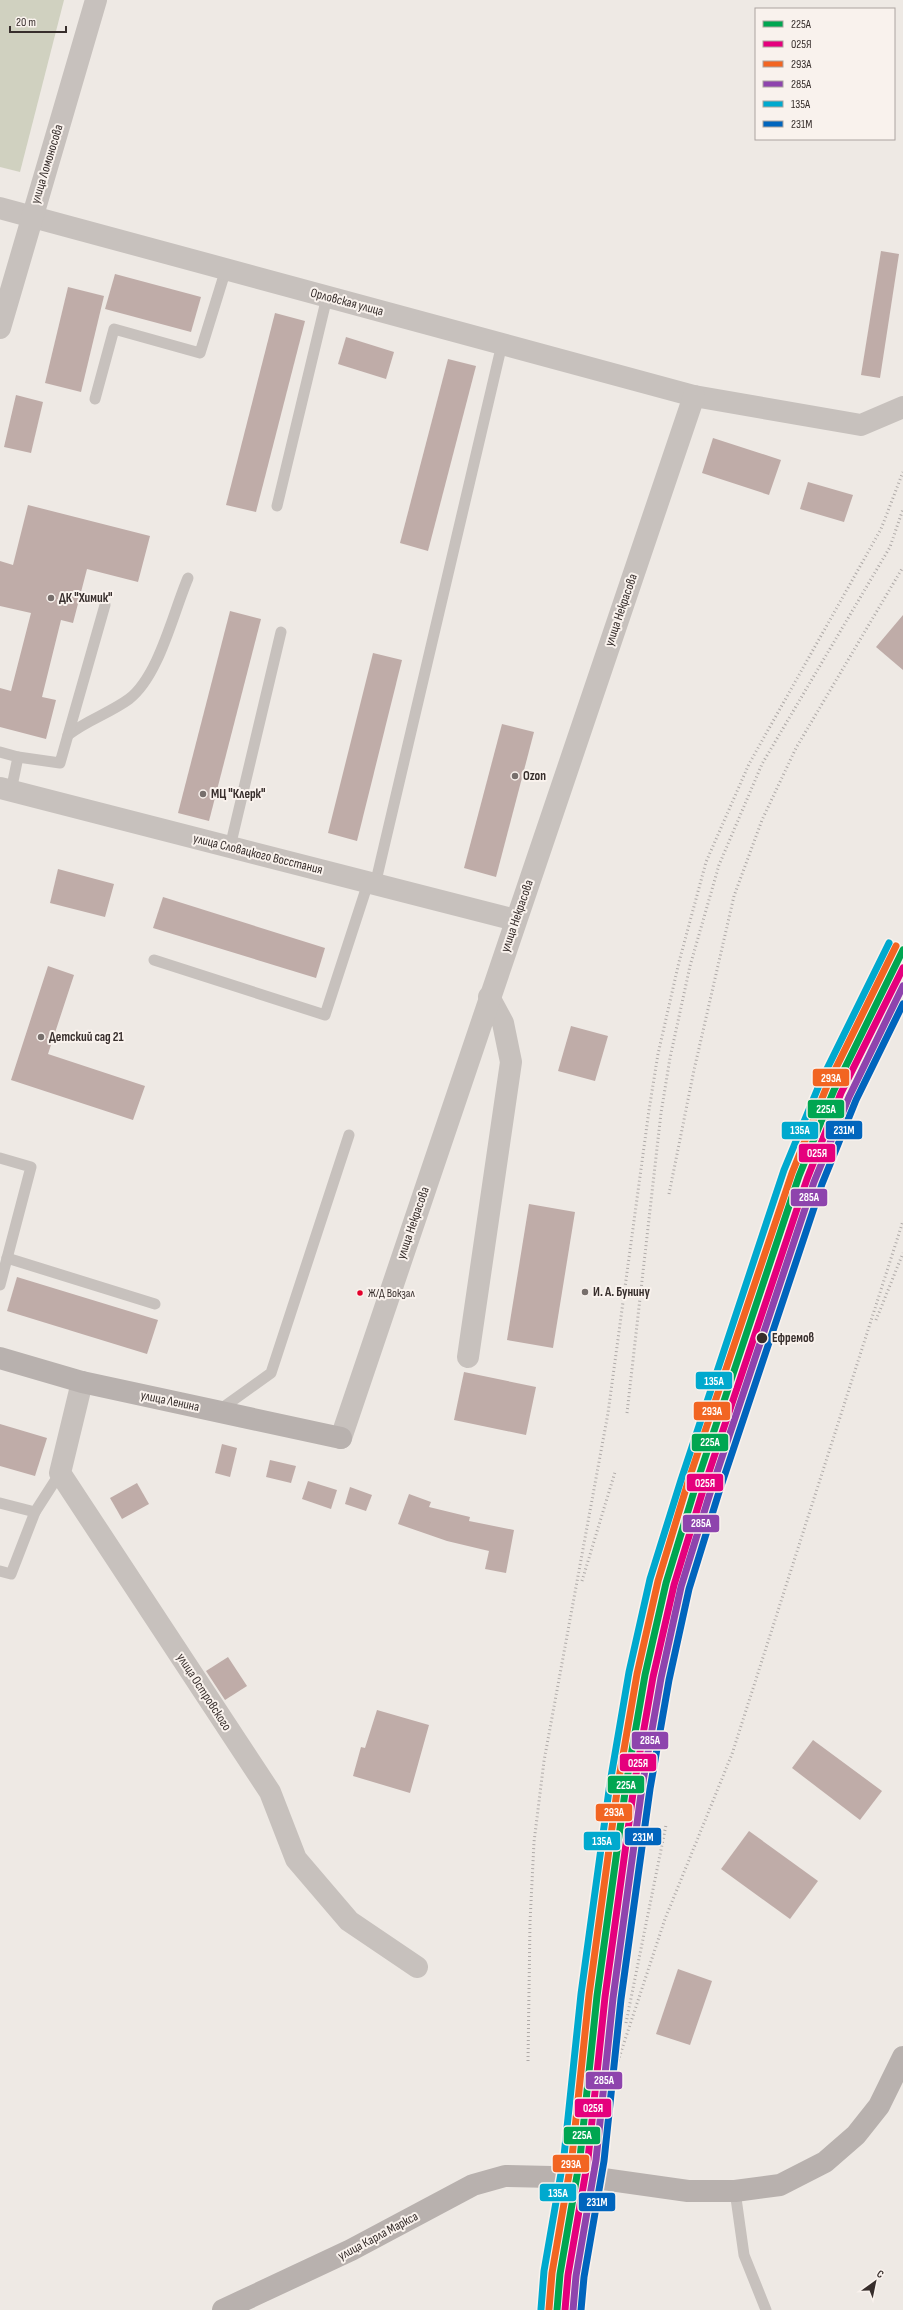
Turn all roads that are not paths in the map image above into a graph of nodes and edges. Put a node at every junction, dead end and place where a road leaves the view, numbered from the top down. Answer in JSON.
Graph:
{"nodes":[{"id":1,"x":96,"y":0,"type":"edge"},
{"id":2,"x":0,"y":208,"type":"edge"},
{"id":3,"x":31,"y":217,"type":"junction"},
{"id":4,"x":226,"y":269,"type":"junction"},
{"id":5,"x":327,"y":297,"type":"junction"},
{"id":6,"x":0,"y":328,"type":"edge"},
{"id":7,"x":502,"y":344,"type":"junction"},
{"id":8,"x":694,"y":396,"type":"junction"},
{"id":9,"x":95,"y":399,"type":"dead end"},
{"id":10,"x":903,"y":407,"type":"edge"},
{"id":11,"x":278,"y":506,"type":"dead end"},
{"id":12,"x":188,"y":578,"type":"dead end"},
{"id":13,"x":105,"y":605,"type":"dead end"},
{"id":14,"x":281,"y":632,"type":"dead end"},
{"id":15,"x":68,"y":735,"type":"junction"},
{"id":16,"x":0,"y":752,"type":"edge"},
{"id":17,"x":18,"y":757,"type":"junction"},
{"id":18,"x":5,"y":789,"type":"edge"},
{"id":19,"x":230,"y":847,"type":"junction"},
{"id":20,"x":372,"y":884,"type":"junction"},
{"id":21,"x":515,"y":920,"type":"junction"},
{"id":22,"x":154,"y":960,"type":"dead end"},
{"id":23,"x":489,"y":997,"type":"junction"},
{"id":24,"x":349,"y":1135,"type":"dead end"},
{"id":25,"x":0,"y":1158,"type":"edge"},
{"id":26,"x":7,"y":1258,"type":"junction"},
{"id":27,"x":0,"y":1285,"type":"edge"},
{"id":28,"x":155,"y":1304,"type":"dead end"},
{"id":29,"x":468,"y":1356,"type":"dead end"},
{"id":30,"x":0,"y":1358,"type":"edge"},
{"id":31,"x":82,"y":1382,"type":"junction"},
{"id":32,"x":217,"y":1411,"type":"junction"},
{"id":33,"x":341,"y":1438,"type":"joint"},
{"id":34,"x":60,"y":1473,"type":"junction"},
{"id":35,"x":0,"y":1503,"type":"edge"},
{"id":36,"x":35,"y":1512,"type":"junction"},
{"id":37,"x":0,"y":1571,"type":"edge"},
{"id":38,"x":417,"y":1968,"type":"dead end"},
{"id":39,"x":903,"y":2057,"type":"edge"},
{"id":40,"x":735,"y":2191,"type":"junction"},
{"id":41,"x":223,"y":2310,"type":"edge"},
{"id":42,"x":766,"y":2310,"type":"edge"}],
"edges":[{"from":1,"to":3,"type":"street","name":"улица Ломоносова"},
{"from":2,"to":3,"type":"street","name":"Орловская улица"},
{"from":3,"to":4,"type":"street","name":"Орловская улица"},
{"from":3,"to":6,"type":"street","name":"улица Ломоносова"},
{"from":4,"to":5,"type":"street","name":"Орловская улица"},
{"from":4,"to":9,"type":"lane"},
{"from":5,"to":7,"type":"street","name":"Орловская улица"},
{"from":5,"to":11,"type":"lane"},
{"from":7,"to":8,"type":"street","name":"Орловская улица"},
{"from":7,"to":20,"type":"lane"},
{"from":8,"to":10,"type":"street","name":"Орловская улица"},
{"from":8,"to":21,"type":"street","name":"улица Некрасова"},
{"from":12,"to":15,"type":"lane"},
{"from":13,"to":15,"type":"lane"},
{"from":14,"to":19,"type":"lane"},
{"from":15,"to":17,"type":"lane"},
{"from":16,"to":17,"type":"lane"},
{"from":17,"to":18,"type":"lane"},
{"from":18,"to":19,"type":"street","name":"улица Словацкого Восстания"},
{"from":19,"to":20,"type":"street","name":"улица Словацкого Восстания"},
{"from":20,"to":21,"type":"street","name":"улица Словацкого Восстания"},
{"from":20,"to":22,"type":"lane"},
{"from":21,"to":23,"type":"street","name":"улица Некрасова"},
{"from":23,"to":29,"type":"street"},
{"from":23,"to":33,"type":"street","name":"улица Некрасова"},
{"from":24,"to":32,"type":"lane"},
{"from":25,"to":26,"type":"lane"},
{"from":26,"to":27,"type":"lane"},
{"from":26,"to":28,"type":"lane"},
{"from":30,"to":31,"type":"main road","name":"улица Ленина"},
{"from":31,"to":32,"type":"main road","name":"улица Ленина"},
{"from":31,"to":34,"type":"street"},
{"from":32,"to":33,"type":"main road","name":"улица Ленина"},
{"from":34,"to":36,"type":"lane"},
{"from":34,"to":38,"type":"street","name":"улица Островского"},
{"from":35,"to":36,"type":"lane"},
{"from":36,"to":37,"type":"lane"},
{"from":39,"to":40,"type":"main road","name":"улица Карла Маркса"},
{"from":40,"to":41,"type":"main road","name":"улица Карла Маркса"},
{"from":40,"to":42,"type":"lane"}]}
